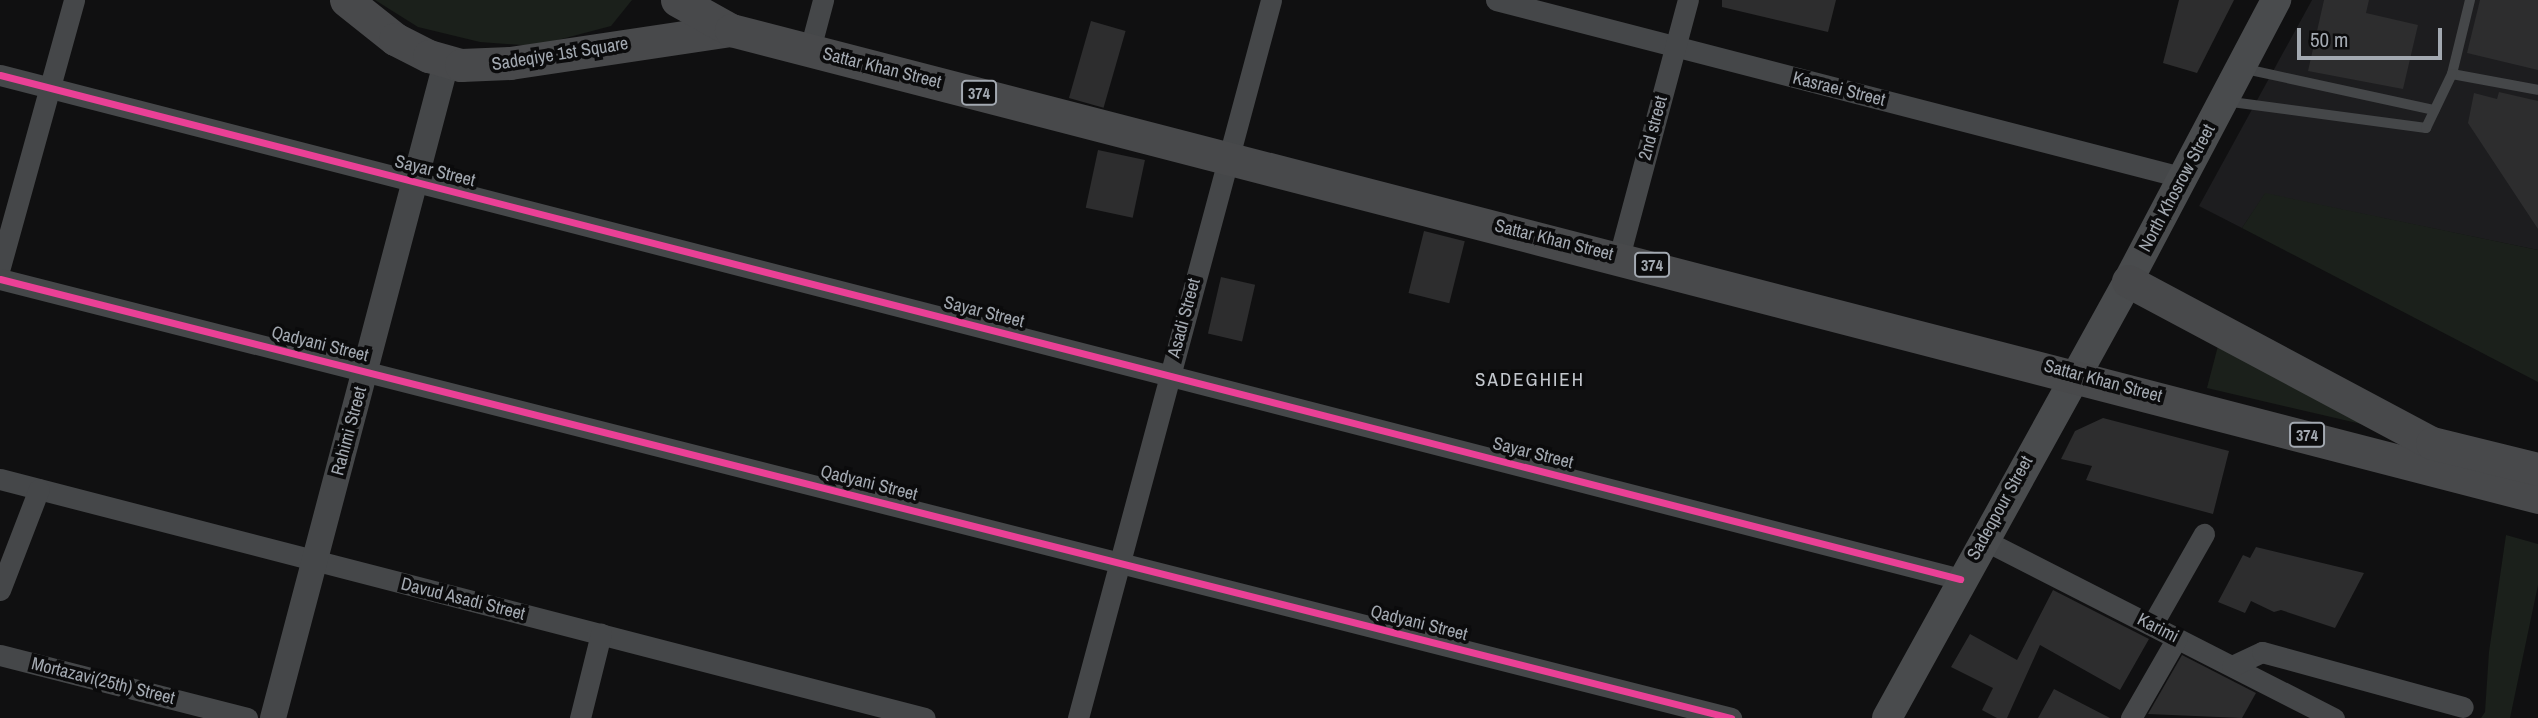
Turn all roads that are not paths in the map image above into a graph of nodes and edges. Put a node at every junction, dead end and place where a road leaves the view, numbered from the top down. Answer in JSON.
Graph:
{"nodes":[{"id":1,"x":74,"y":0,"type":"edge"},
{"id":2,"x":346,"y":0,"type":"edge"},
{"id":3,"x":677,"y":0,"type":"edge"},
{"id":4,"x":823,"y":0,"type":"edge"},
{"id":5,"x":1271,"y":0,"type":"edge"},
{"id":6,"x":1496,"y":0,"type":"edge"},
{"id":7,"x":1688,"y":0,"type":"edge"},
{"id":8,"x":2276,"y":0,"type":"edge"},
{"id":9,"x":2470,"y":0,"type":"edge"},
{"id":10,"x":731,"y":30,"type":"junction"},
{"id":11,"x":1675,"y":46,"type":"junction"},
{"id":12,"x":810,"y":49,"type":"junction"},
{"id":13,"x":446,"y":63,"type":"junction"},
{"id":14,"x":2240,"y":67,"type":"junction"},
{"id":15,"x":2452,"y":74,"type":"junction"},
{"id":16,"x":0,"y":75,"type":"edge"},
{"id":17,"x":50,"y":88,"type":"junction"},
{"id":18,"x":2538,"y":90,"type":"edge"},
{"id":19,"x":2222,"y":100,"type":"junction"},
{"id":20,"x":2434,"y":110,"type":"junction"},
{"id":21,"x":1228,"y":156,"type":"junction"},
{"id":22,"x":2181,"y":177,"type":"junction"},
{"id":23,"x":414,"y":182,"type":"junction"},
{"id":24,"x":1619,"y":257,"type":"junction"},
{"id":25,"x":0,"y":267,"type":"edge"},
{"id":26,"x":0,"y":279,"type":"edge"},
{"id":27,"x":2128,"y":281,"type":"junction"},
{"id":28,"x":364,"y":372,"type":"junction"},
{"id":29,"x":2076,"y":374,"type":"junction"},
{"id":30,"x":1168,"y":376,"type":"junction"},
{"id":31,"x":2538,"y":469,"type":"edge"},
{"id":32,"x":0,"y":479,"type":"edge"},
{"id":33,"x":39,"y":489,"type":"junction"},
{"id":34,"x":2538,"y":496,"type":"edge"},
{"id":35,"x":2204,"y":534,"type":"dead end"},
{"id":36,"x":1982,"y":539,"type":"junction"},
{"id":37,"x":314,"y":561,"type":"junction"},
{"id":38,"x":1117,"y":562,"type":"junction"},
{"id":39,"x":1960,"y":579,"type":"junction"},
{"id":40,"x":0,"y":590,"type":"edge"},
{"id":41,"x":2152,"y":625,"type":"junction"},
{"id":42,"x":601,"y":635,"type":"junction"},
{"id":43,"x":2177,"y":638,"type":"junction"},
{"id":44,"x":0,"y":655,"type":"edge"},
{"id":45,"x":2232,"y":666,"type":"junction"},
{"id":46,"x":2463,"y":707,"type":"dead end"},
{"id":47,"x":247,"y":718,"type":"edge"},
{"id":48,"x":273,"y":718,"type":"edge"},
{"id":49,"x":580,"y":718,"type":"edge"},
{"id":50,"x":925,"y":718,"type":"edge"},
{"id":51,"x":1078,"y":718,"type":"edge"},
{"id":52,"x":1731,"y":718,"type":"edge"},
{"id":53,"x":1887,"y":718,"type":"edge"},
{"id":54,"x":2132,"y":718,"type":"edge"},
{"id":55,"x":2334,"y":718,"type":"edge"}],
"edges":[{"from":1,"to":17,"type":"street"},
{"from":2,"to":13,"type":"main road","name":"Sadeqiye 1st Square"},
{"from":3,"to":10,"type":"main road"},
{"from":4,"to":12,"type":"street"},
{"from":5,"to":21,"type":"street","name":"Asadi Street"},
{"from":6,"to":11,"type":"street","name":"Kasraei Street"},
{"from":7,"to":11,"type":"street","name":"2nd street"},
{"from":8,"to":14,"type":"main road","name":"North Khosrow Street"},
{"from":9,"to":15,"type":"lane"},
{"from":10,"to":12,"type":"main road","name":"Sattar Khan Street","number":"374"},
{"from":10,"to":13,"type":"main road","name":"Sadeqiye 1st Square"},
{"from":11,"to":22,"type":"street","name":"Kasraei Street"},
{"from":11,"to":24,"type":"street","name":"2nd street"},
{"from":12,"to":21,"type":"main road","name":"Sattar Khan Street","number":"374"},
{"from":13,"to":23,"type":"street","name":"Rahimi Street"},
{"from":14,"to":19,"type":"main road","name":"North Khosrow Street"},
{"from":14,"to":20,"type":"lane"},
{"from":15,"to":18,"type":"lane"},
{"from":15,"to":20,"type":"lane"},
{"from":16,"to":17,"type":"street","name":"Sayar Street"},
{"from":17,"to":23,"type":"street","name":"Sayar Street"},
{"from":17,"to":25,"type":"street"},
{"from":19,"to":20,"type":"lane"},
{"from":19,"to":22,"type":"main road","name":"North Khosrow Street"},
{"from":21,"to":24,"type":"main road","name":"Sattar Khan Street","number":"374"},
{"from":21,"to":30,"type":"street","name":"Asadi Street"},
{"from":22,"to":27,"type":"main road","name":"North Khosrow Street"},
{"from":23,"to":28,"type":"street","name":"Rahimi Street"},
{"from":23,"to":30,"type":"street","name":"Sayar Street"},
{"from":24,"to":29,"type":"main road","name":"Sattar Khan Street","number":"374"},
{"from":26,"to":28,"type":"street","name":"Qadyani Street"},
{"from":27,"to":29,"type":"main road","name":"North Khosrow Street"},
{"from":27,"to":31,"type":"main road"},
{"from":28,"to":37,"type":"street","name":"Rahimi Street"},
{"from":28,"to":38,"type":"street","name":"Qadyani Street"},
{"from":29,"to":34,"type":"main road","name":"Sattar Khan Street","number":"374"},
{"from":29,"to":36,"type":"main road","name":"Sadeqpour Street"},
{"from":30,"to":38,"type":"street","name":"Asadi Street"},
{"from":30,"to":39,"type":"street","name":"Sayar Street"},
{"from":32,"to":33,"type":"street","name":"Davud Asadi Street"},
{"from":33,"to":37,"type":"street","name":"Davud Asadi Street"},
{"from":33,"to":40,"type":"street"},
{"from":35,"to":41,"type":"street"},
{"from":36,"to":39,"type":"main road","name":"Sadeqpour Street"},
{"from":36,"to":41,"type":"street","name":"Karimi"},
{"from":37,"to":42,"type":"street","name":"Davud Asadi Street"},
{"from":37,"to":48,"type":"street","name":"Rahimi Street"},
{"from":38,"to":51,"type":"street","name":"Asadi Street"},
{"from":38,"to":52,"type":"street","name":"Qadyani Street"},
{"from":39,"to":53,"type":"main road","name":"Sadeqpour Street"},
{"from":41,"to":43,"type":"street","name":"Karimi"},
{"from":42,"to":49,"type":"street"},
{"from":42,"to":50,"type":"street","name":"Davud Asadi Street"},
{"from":43,"to":45,"type":"street","name":"Karimi"},
{"from":43,"to":54,"type":"street"},
{"from":44,"to":47,"type":"street","name":"Mortazavi(25th) Street"},
{"from":45,"to":46,"type":"street"},
{"from":45,"to":55,"type":"street","name":"Karimi"}]}
